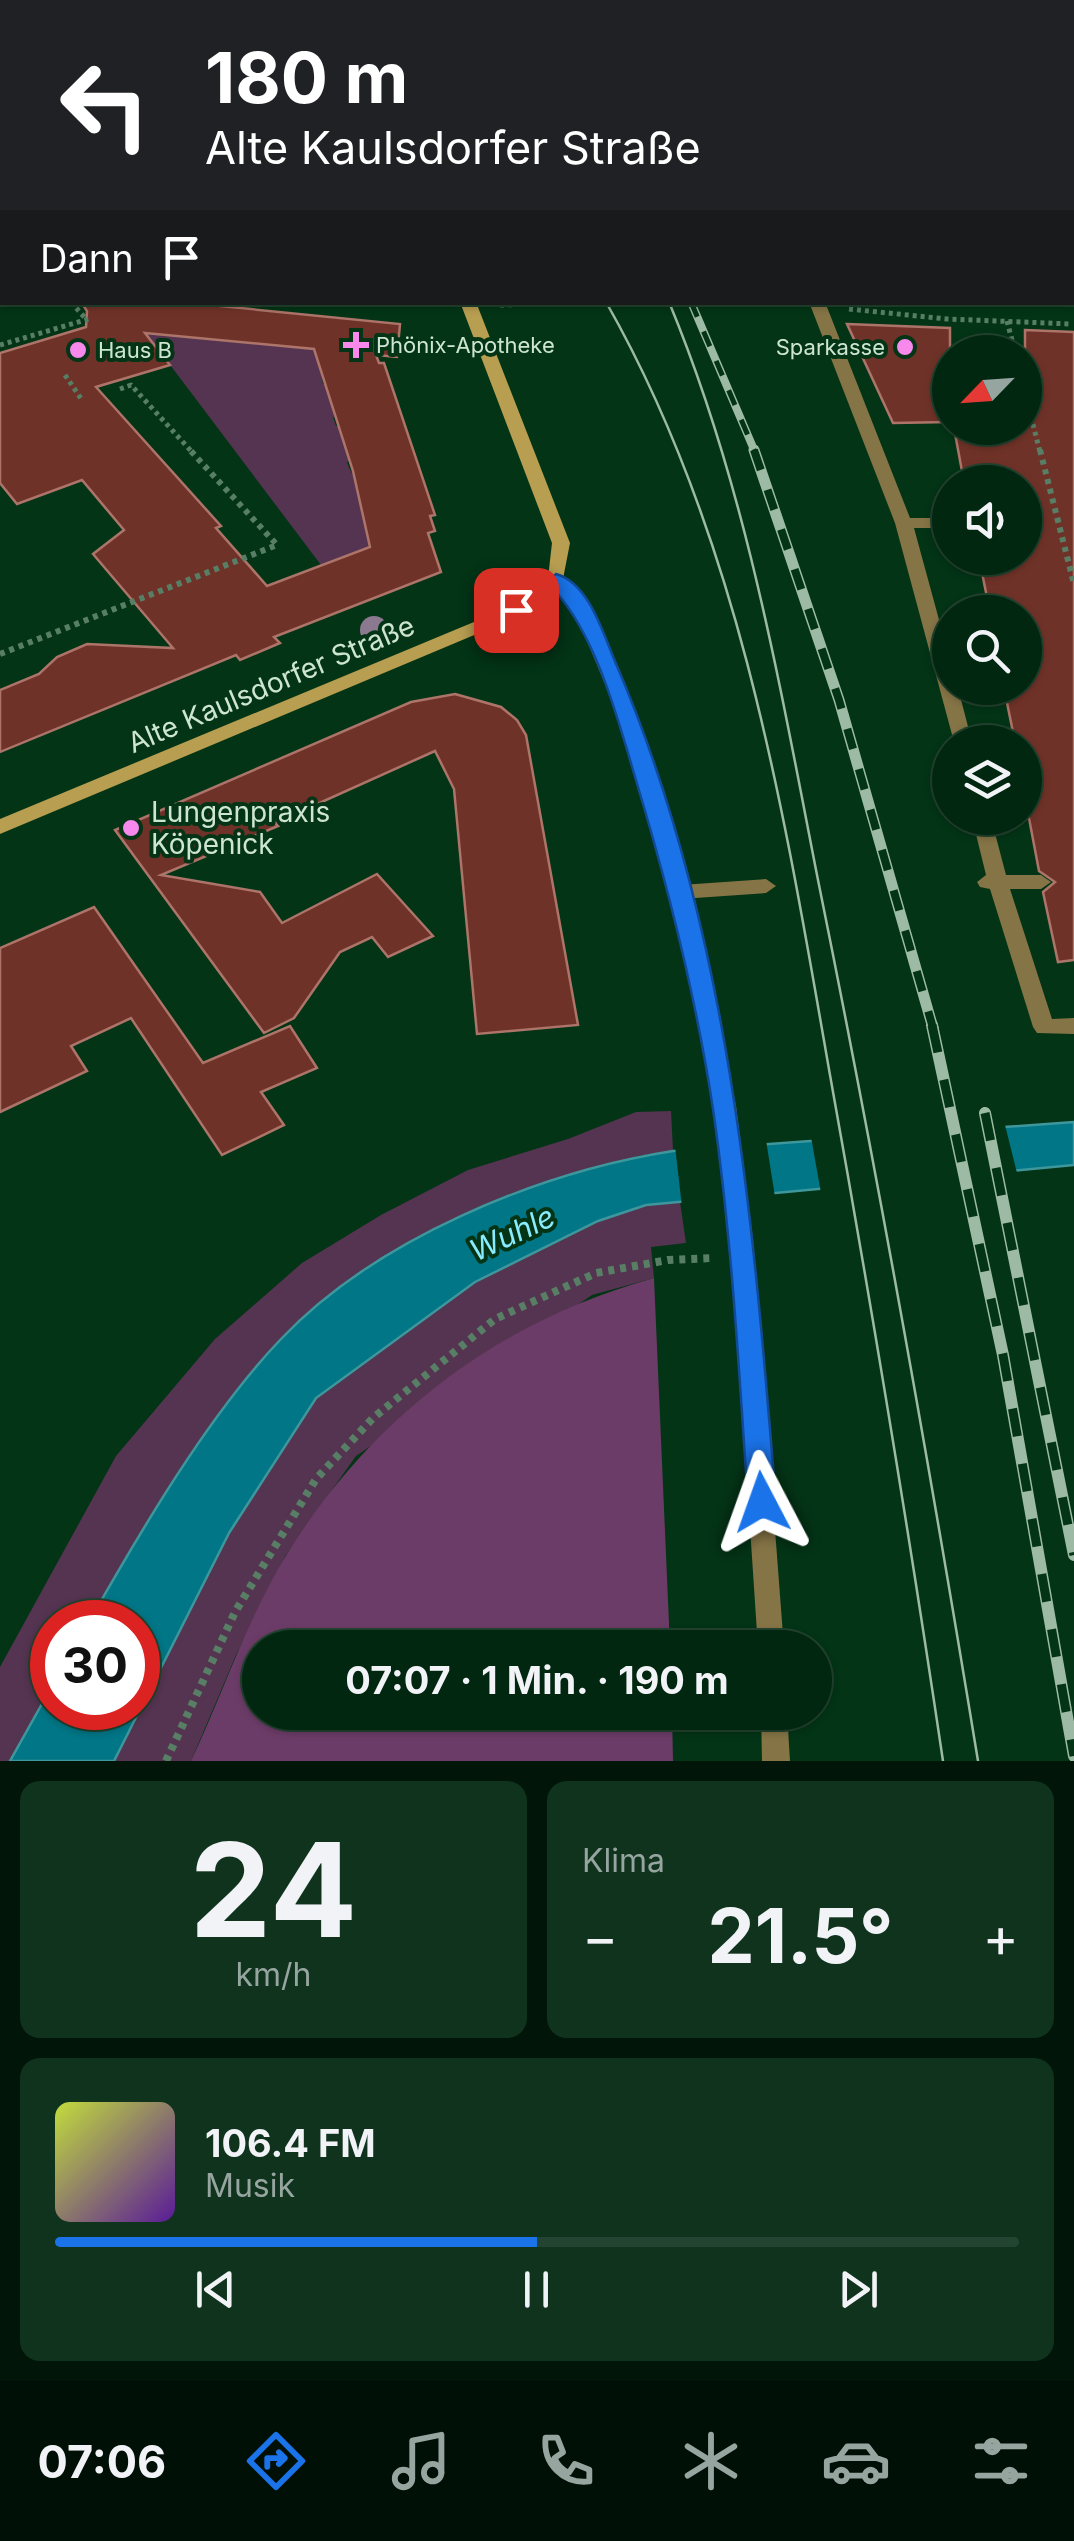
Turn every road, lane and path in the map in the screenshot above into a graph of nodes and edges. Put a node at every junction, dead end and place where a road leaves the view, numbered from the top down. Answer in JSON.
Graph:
{"nodes":[{"id":1,"x":74,"y":305,"type":"edge"},
{"id":2,"x":468,"y":305,"type":"edge"},
{"id":3,"x":818,"y":305,"type":"edge"},
{"id":4,"x":829,"y":305,"type":"edge"},
{"id":5,"x":1008,"y":321,"type":"junction"},
{"id":6,"x":1074,"y":324,"type":"edge"},
{"id":7,"x":1011,"y":335,"type":"edge"},
{"id":8,"x":0,"y":345,"type":"edge"},
{"id":9,"x":65,"y":375,"type":"dead end"},
{"id":10,"x":120,"y":389,"type":"dead end"},
{"id":11,"x":82,"y":400,"type":"dead end"},
{"id":12,"x":1038,"y":445,"type":"edge"},
{"id":13,"x":904,"y":523,"type":"junction"},
{"id":14,"x":932,"y":523,"type":"edge"},
{"id":15,"x":556,"y":580,"type":"junction"},
{"id":16,"x":1074,"y":584,"type":"edge"},
{"id":17,"x":0,"y":654,"type":"edge"},
{"id":18,"x":958,"y":725,"type":"edge"},
{"id":19,"x":0,"y":827,"type":"edge"},
{"id":20,"x":985,"y":835,"type":"edge"},
{"id":21,"x":1032,"y":881,"type":"dead end"},
{"id":22,"x":992,"y":882,"type":"junction"},
{"id":23,"x":766,"y":886,"type":"dead end"},
{"id":24,"x":681,"y":892,"type":"junction"},
{"id":25,"x":1074,"y":1026,"type":"edge"},
{"id":26,"x":743,"y":1248,"type":"junction"},
{"id":27,"x":770,"y":1630,"type":"edge"},
{"id":28,"x":775,"y":1730,"type":"edge"},
{"id":29,"x":166,"y":1761,"type":"edge"},
{"id":30,"x":776,"y":1761,"type":"edge"}],
"edges":[{"from":1,"to":8,"type":"path"},
{"from":2,"to":15,"type":"street"},
{"from":3,"to":13,"type":"street"},
{"from":4,"to":5,"type":"path"},
{"from":5,"to":6,"type":"path"},
{"from":5,"to":7,"type":"path"},
{"from":9,"to":11,"type":"path"},
{"from":10,"to":17,"type":"path"},
{"from":12,"to":16,"type":"path"},
{"from":13,"to":14,"type":"street"},
{"from":13,"to":18,"type":"street"},
{"from":15,"to":19,"type":"street","name":"Alte Kaulsdorfer Straße"},
{"from":15,"to":24,"type":"street"},
{"from":20,"to":22,"type":"street"},
{"from":21,"to":22,"type":"street"},
{"from":22,"to":25,"type":"street"},
{"from":23,"to":24,"type":"street"},
{"from":24,"to":26,"type":"street"},
{"from":26,"to":27,"type":"street"},
{"from":26,"to":29,"type":"path"},
{"from":28,"to":30,"type":"street"}]}
